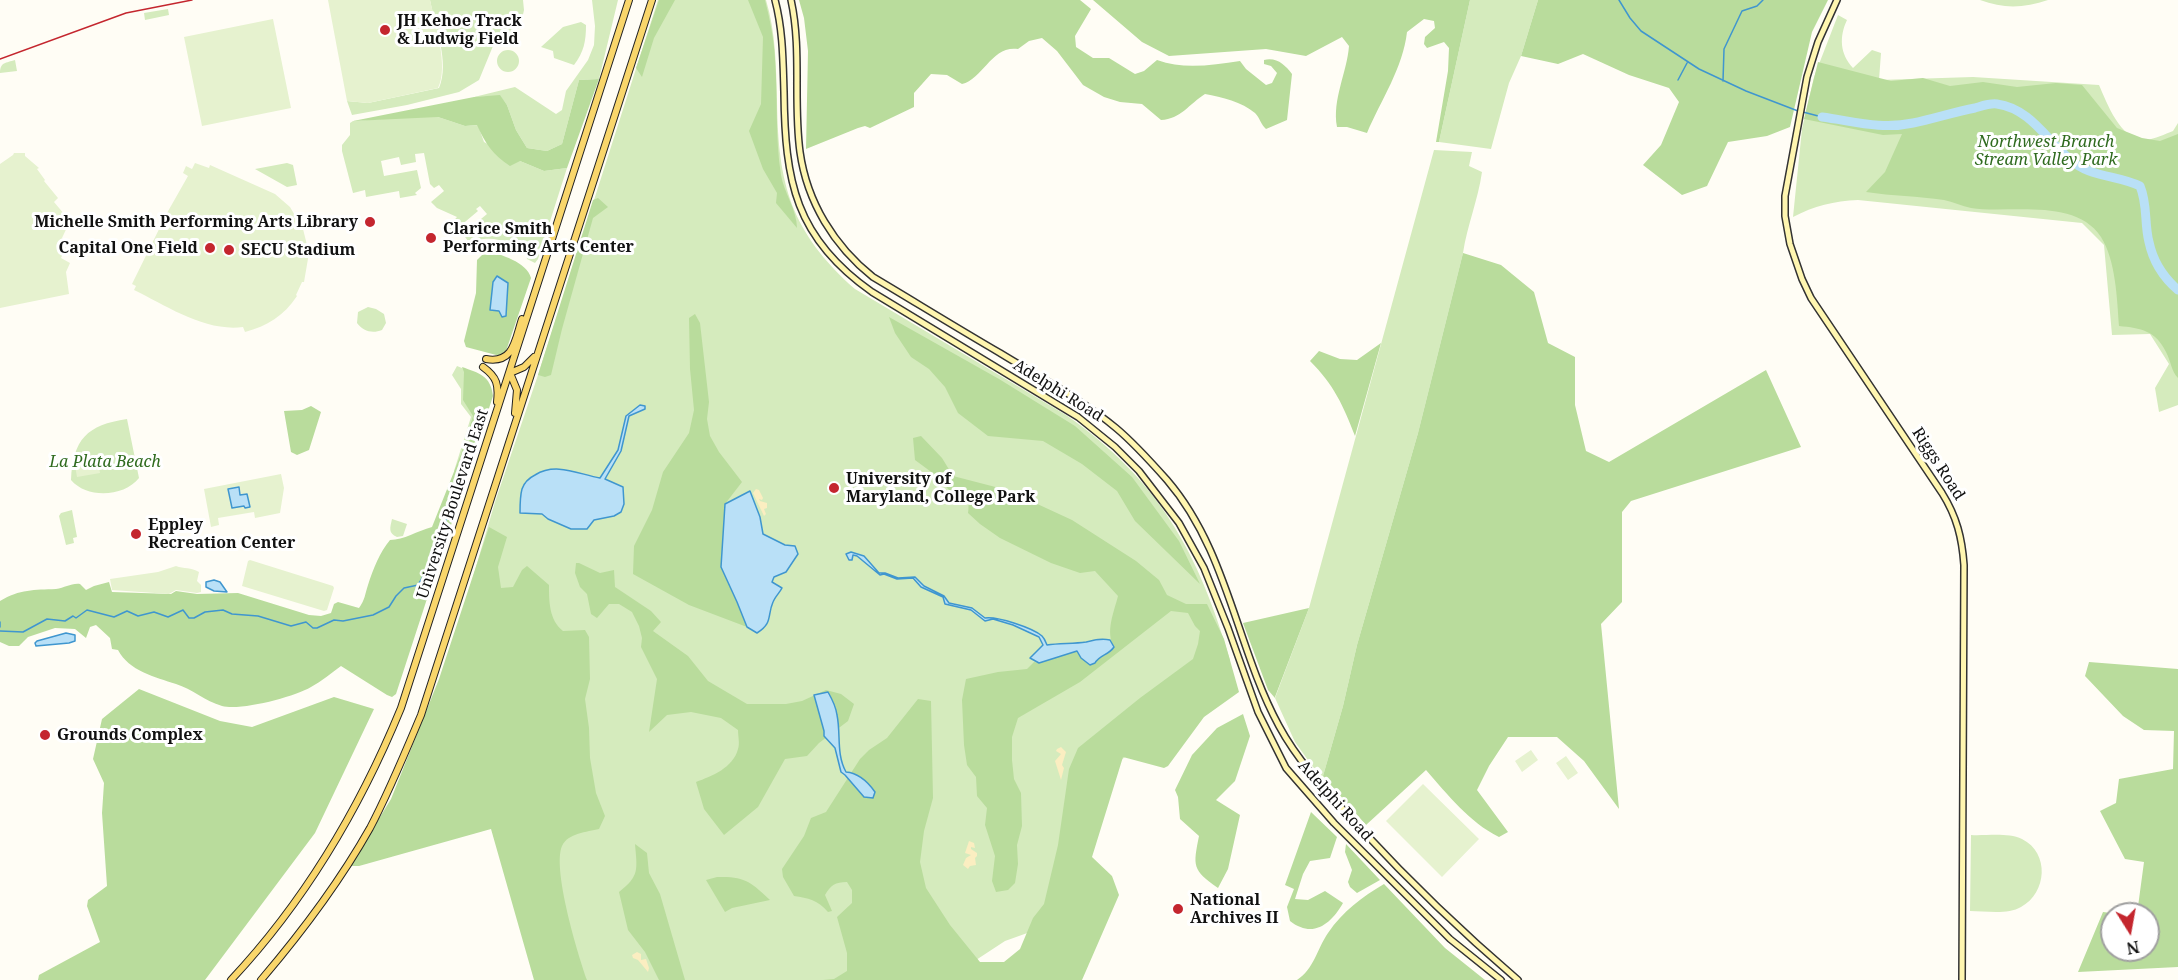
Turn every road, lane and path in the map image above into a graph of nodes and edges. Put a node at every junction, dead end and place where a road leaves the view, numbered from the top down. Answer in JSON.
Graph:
{"nodes":[{"id":1,"x":627,"y":0,"type":"edge"},
{"id":2,"x":652,"y":0,"type":"edge"},
{"id":3,"x":775,"y":0,"type":"edge"},
{"id":4,"x":791,"y":0,"type":"edge"},
{"id":5,"x":1837,"y":0,"type":"edge"},
{"id":6,"x":530,"y":306,"type":"junction"},
{"id":7,"x":540,"y":344,"type":"junction"},
{"id":8,"x":486,"y":359,"type":"dead end"},
{"id":9,"x":483,"y":367,"type":"dead end"},
{"id":10,"x":510,"y":373,"type":"junction"},
{"id":11,"x":495,"y":417,"type":"junction"},
{"id":12,"x":514,"y":429,"type":"junction"},
{"id":13,"x":231,"y":980,"type":"edge"},
{"id":14,"x":261,"y":980,"type":"edge"},
{"id":15,"x":1501,"y":980,"type":"edge"},
{"id":16,"x":1518,"y":980,"type":"edge"},
{"id":17,"x":1962,"y":980,"type":"edge"}],
"edges":[{"from":1,"to":6,"type":"main road","name":"University Boulevard East"},
{"from":2,"to":7,"type":"main road","name":"University Boulevard East"},
{"from":3,"to":15,"type":"main road","name":"Adelphi Road"},
{"from":4,"to":16,"type":"main road","name":"Adelphi Road"},
{"from":5,"to":17,"type":"main road","name":"Riggs Road"},
{"from":6,"to":8,"type":"main road"},
{"from":6,"to":10,"type":"main road","name":"University Boulevard East"},
{"from":7,"to":10,"type":"main road"},
{"from":7,"to":12,"type":"main road","name":"University Boulevard East"},
{"from":9,"to":11,"type":"main road"},
{"from":10,"to":11,"type":"main road","name":"University Boulevard East"},
{"from":10,"to":12,"type":"main road"},
{"from":11,"to":13,"type":"main road","name":"University Boulevard East"},
{"from":12,"to":14,"type":"main road","name":"University Boulevard East"}]}
